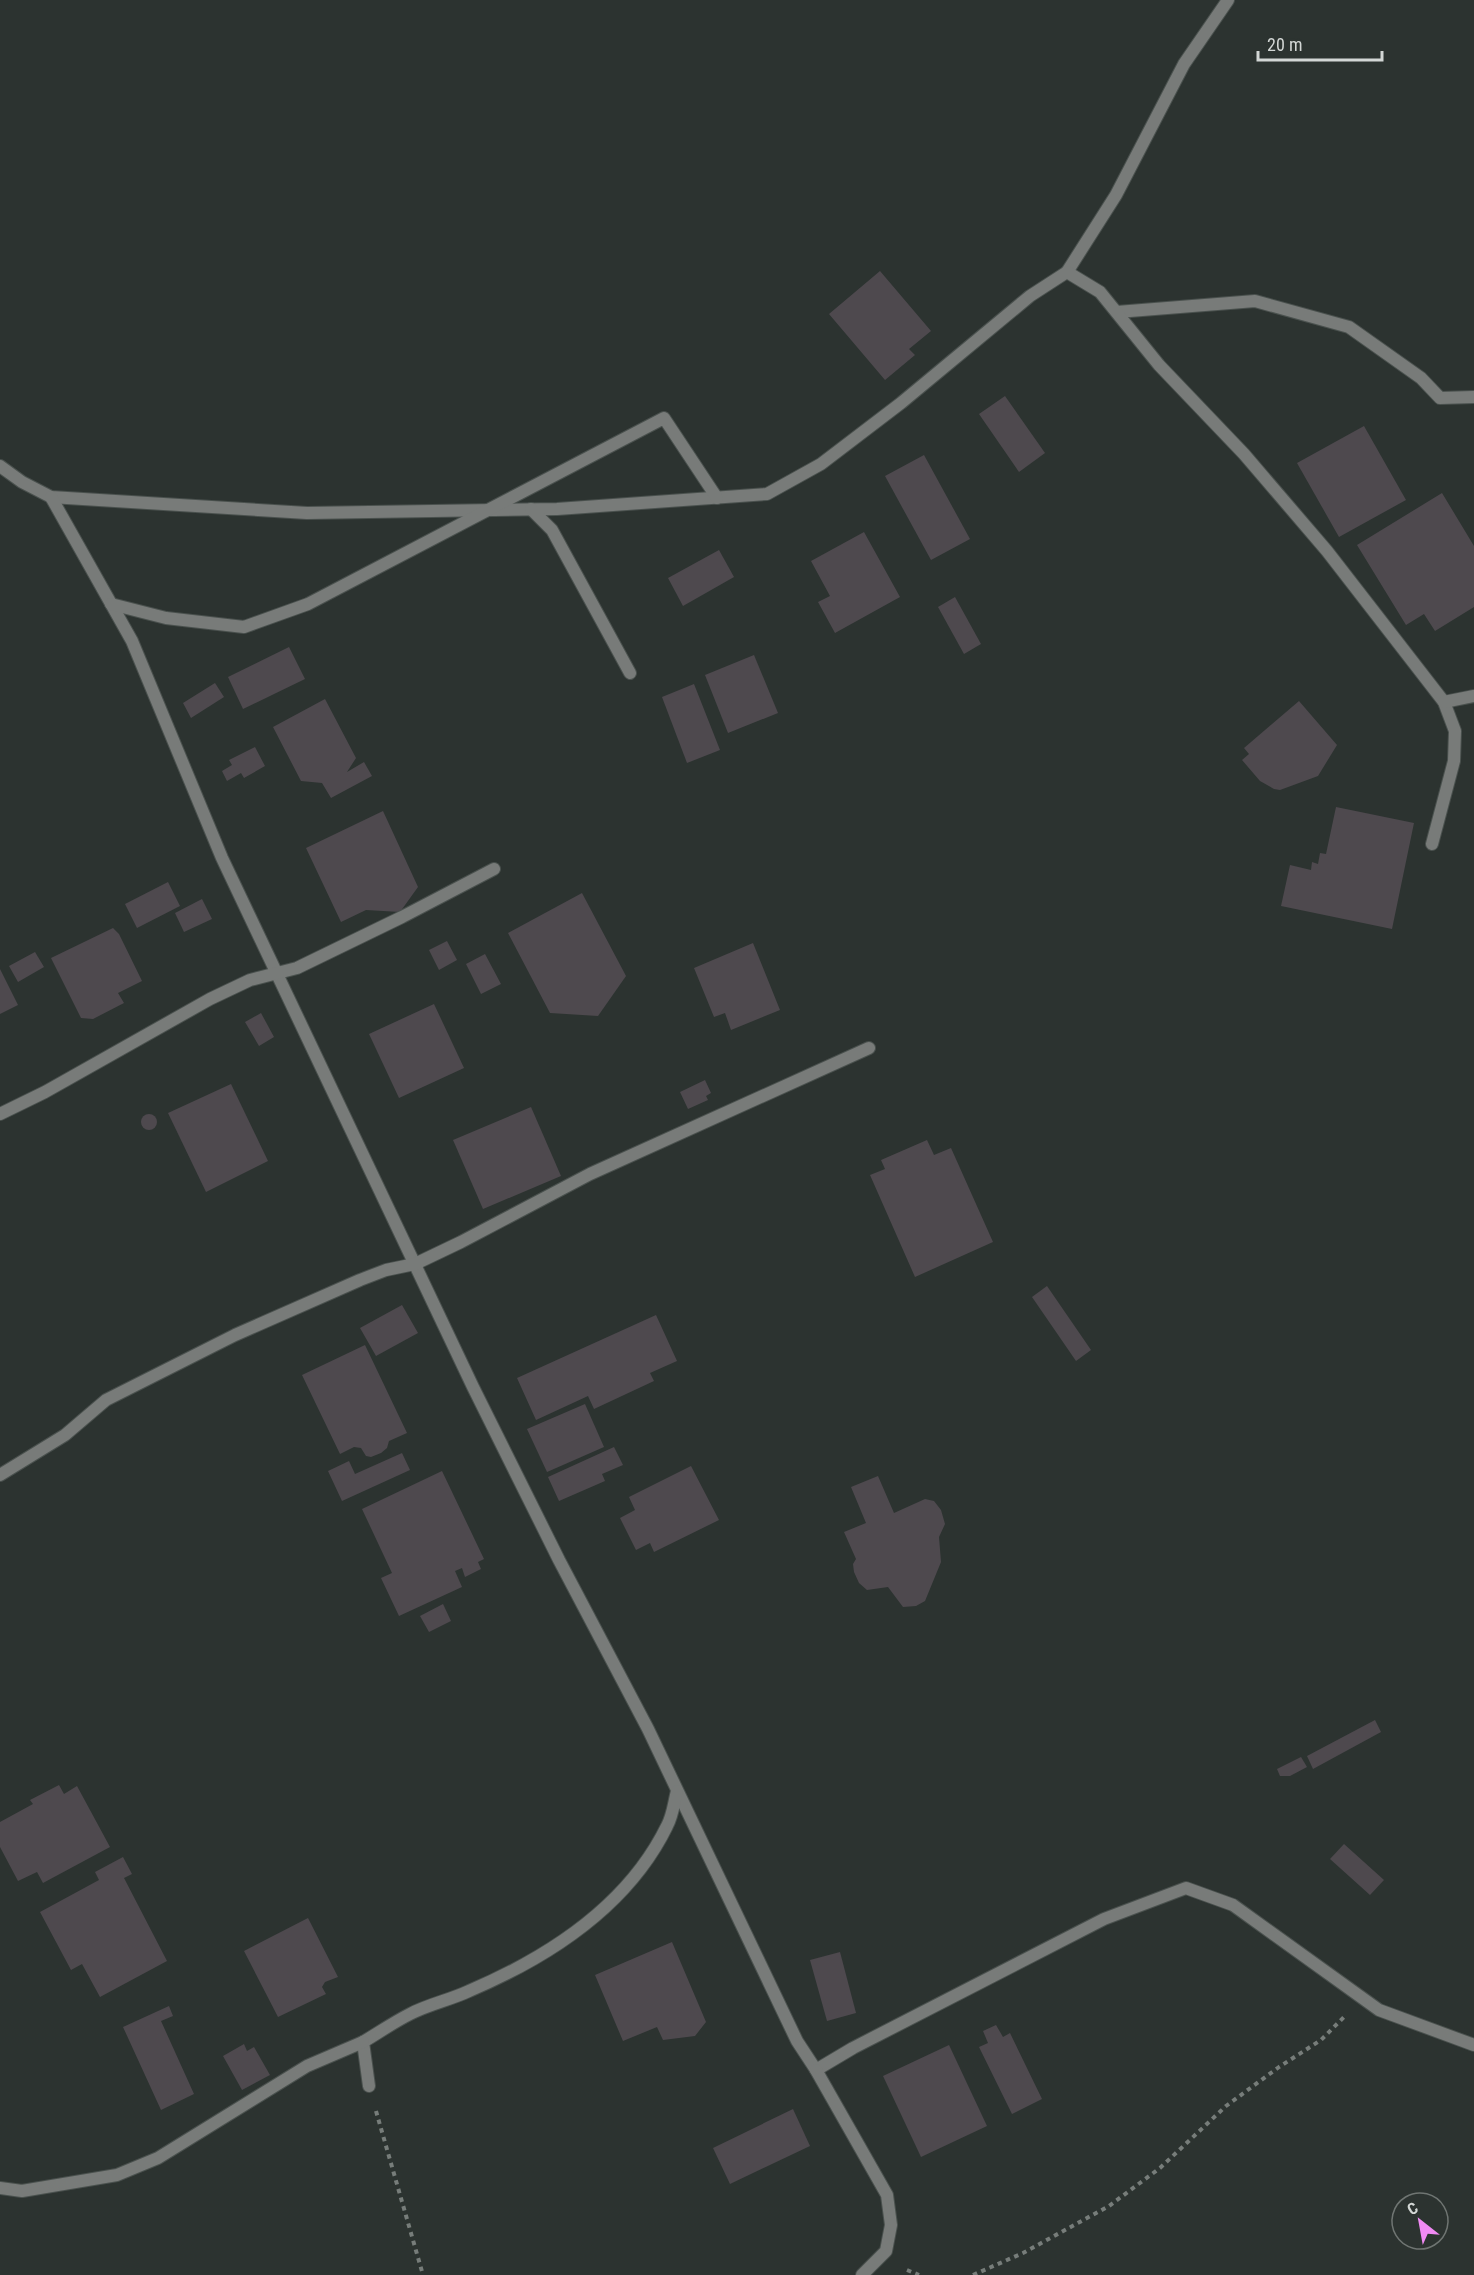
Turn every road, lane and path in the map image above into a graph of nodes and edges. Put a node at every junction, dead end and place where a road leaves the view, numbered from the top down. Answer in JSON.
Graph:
{"nodes":[{"id":1,"x":1228,"y":0,"type":"edge"},
{"id":2,"x":1067,"y":272,"type":"junction"},
{"id":3,"x":1117,"y":312,"type":"junction"},
{"id":4,"x":1474,"y":398,"type":"edge"},
{"id":5,"x":0,"y":466,"type":"edge"},
{"id":6,"x":51,"y":497,"type":"junction"},
{"id":7,"x":717,"y":498,"type":"junction"},
{"id":8,"x":531,"y":509,"type":"junction"},
{"id":9,"x":485,"y":510,"type":"junction"},
{"id":10,"x":111,"y":604,"type":"junction"},
{"id":11,"x":630,"y":673,"type":"dead end"},
{"id":12,"x":1474,"y":696,"type":"edge"},
{"id":13,"x":1444,"y":702,"type":"junction"},
{"id":14,"x":1432,"y":844,"type":"dead end"},
{"id":15,"x":494,"y":869,"type":"dead end"},
{"id":16,"x":277,"y":973,"type":"junction"},
{"id":17,"x":869,"y":1048,"type":"dead end"},
{"id":18,"x":0,"y":1114,"type":"edge"},
{"id":19,"x":415,"y":1264,"type":"junction"},
{"id":20,"x":0,"y":1475,"type":"edge"},
{"id":21,"x":677,"y":1791,"type":"junction"},
{"id":22,"x":1363,"y":1998,"type":"junction"},
{"id":23,"x":363,"y":2042,"type":"junction"},
{"id":24,"x":1474,"y":2045,"type":"edge"},
{"id":25,"x":816,"y":2070,"type":"junction"},
{"id":26,"x":369,"y":2086,"type":"joint"},
{"id":27,"x":0,"y":2188,"type":"edge"},
{"id":28,"x":423,"y":2275,"type":"edge"},
{"id":29,"x":862,"y":2275,"type":"edge"},
{"id":30,"x":973,"y":2275,"type":"edge"}],
"edges":[{"from":1,"to":2,"type":"street"},
{"from":2,"to":3,"type":"street"},
{"from":2,"to":7,"type":"street"},
{"from":3,"to":4,"type":"street"},
{"from":3,"to":13,"type":"street"},
{"from":5,"to":6,"type":"street"},
{"from":6,"to":9,"type":"street"},
{"from":6,"to":10,"type":"street"},
{"from":7,"to":8,"type":"street"},
{"from":7,"to":9,"type":"street"},
{"from":8,"to":9,"type":"street"},
{"from":8,"to":11,"type":"street"},
{"from":9,"to":10,"type":"street"},
{"from":10,"to":16,"type":"street"},
{"from":12,"to":13,"type":"street"},
{"from":13,"to":14,"type":"street"},
{"from":15,"to":16,"type":"street"},
{"from":16,"to":18,"type":"street"},
{"from":16,"to":19,"type":"street"},
{"from":17,"to":19,"type":"street"},
{"from":19,"to":20,"type":"street"},
{"from":19,"to":21,"type":"street"},
{"from":21,"to":23,"type":"street"},
{"from":21,"to":25,"type":"street"},
{"from":22,"to":24,"type":"street"},
{"from":22,"to":25,"type":"street"},
{"from":22,"to":30,"type":"path"},
{"from":23,"to":26,"type":"street"},
{"from":23,"to":27,"type":"street"},
{"from":25,"to":29,"type":"street"},
{"from":26,"to":28,"type":"path"}]}
